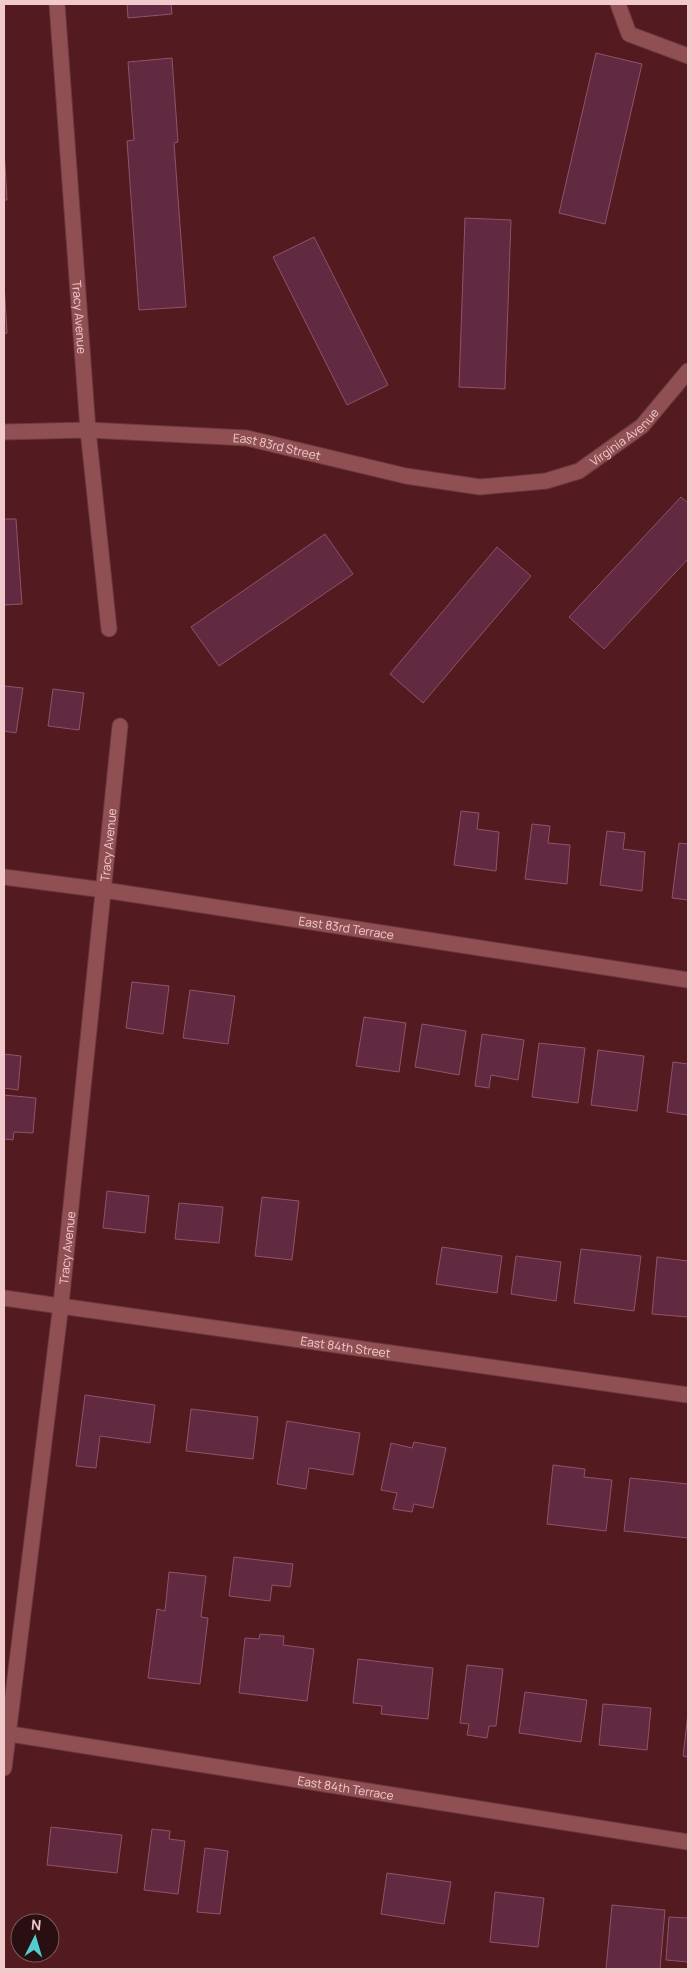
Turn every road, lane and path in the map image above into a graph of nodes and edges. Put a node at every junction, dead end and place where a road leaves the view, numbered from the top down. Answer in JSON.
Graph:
{"nodes":[{"id":1,"x":58,"y":4,"type":"edge"},
{"id":2,"x":618,"y":4,"type":"edge"},
{"id":3,"x":688,"y":56,"type":"edge"},
{"id":4,"x":688,"y":371,"type":"edge"},
{"id":5,"x":88,"y":430,"type":"junction"},
{"id":6,"x":4,"y":432,"type":"edge"},
{"id":7,"x":546,"y":481,"type":"joint"},
{"id":8,"x":109,"y":629,"type":"dead end"},
{"id":9,"x":120,"y":726,"type":"dead end"},
{"id":10,"x":4,"y":877,"type":"edge"},
{"id":11,"x":104,"y":890,"type":"junction"},
{"id":12,"x":688,"y":980,"type":"edge"},
{"id":13,"x":4,"y":1298,"type":"edge"},
{"id":14,"x":60,"y":1304,"type":"junction"},
{"id":15,"x":688,"y":1396,"type":"edge"},
{"id":16,"x":6,"y":1733,"type":"edge"},
{"id":17,"x":4,"y":1768,"type":"edge"},
{"id":18,"x":688,"y":1842,"type":"edge"}],
"edges":[{"from":1,"to":5,"type":"street","name":"Tracy Avenue"},
{"from":2,"to":3,"type":"street"},
{"from":4,"to":7,"type":"street","name":"Virginia Avenue"},
{"from":5,"to":6,"type":"street","name":"East 83rd Street"},
{"from":5,"to":7,"type":"street","name":"East 83rd Street"},
{"from":5,"to":8,"type":"street","name":"Tracy Avenue"},
{"from":9,"to":11,"type":"street","name":"Tracy Avenue"},
{"from":10,"to":11,"type":"street","name":"East 83rd Terrace"},
{"from":11,"to":12,"type":"street","name":"East 83rd Terrace"},
{"from":11,"to":14,"type":"street","name":"Tracy Avenue"},
{"from":13,"to":14,"type":"street","name":"East 84th Street"},
{"from":14,"to":15,"type":"street","name":"East 84th Street"},
{"from":14,"to":16,"type":"street","name":"Tracy Avenue"},
{"from":16,"to":17,"type":"street","name":"Tracy Avenue"},
{"from":16,"to":18,"type":"street","name":"East 84th Terrace"}]}
